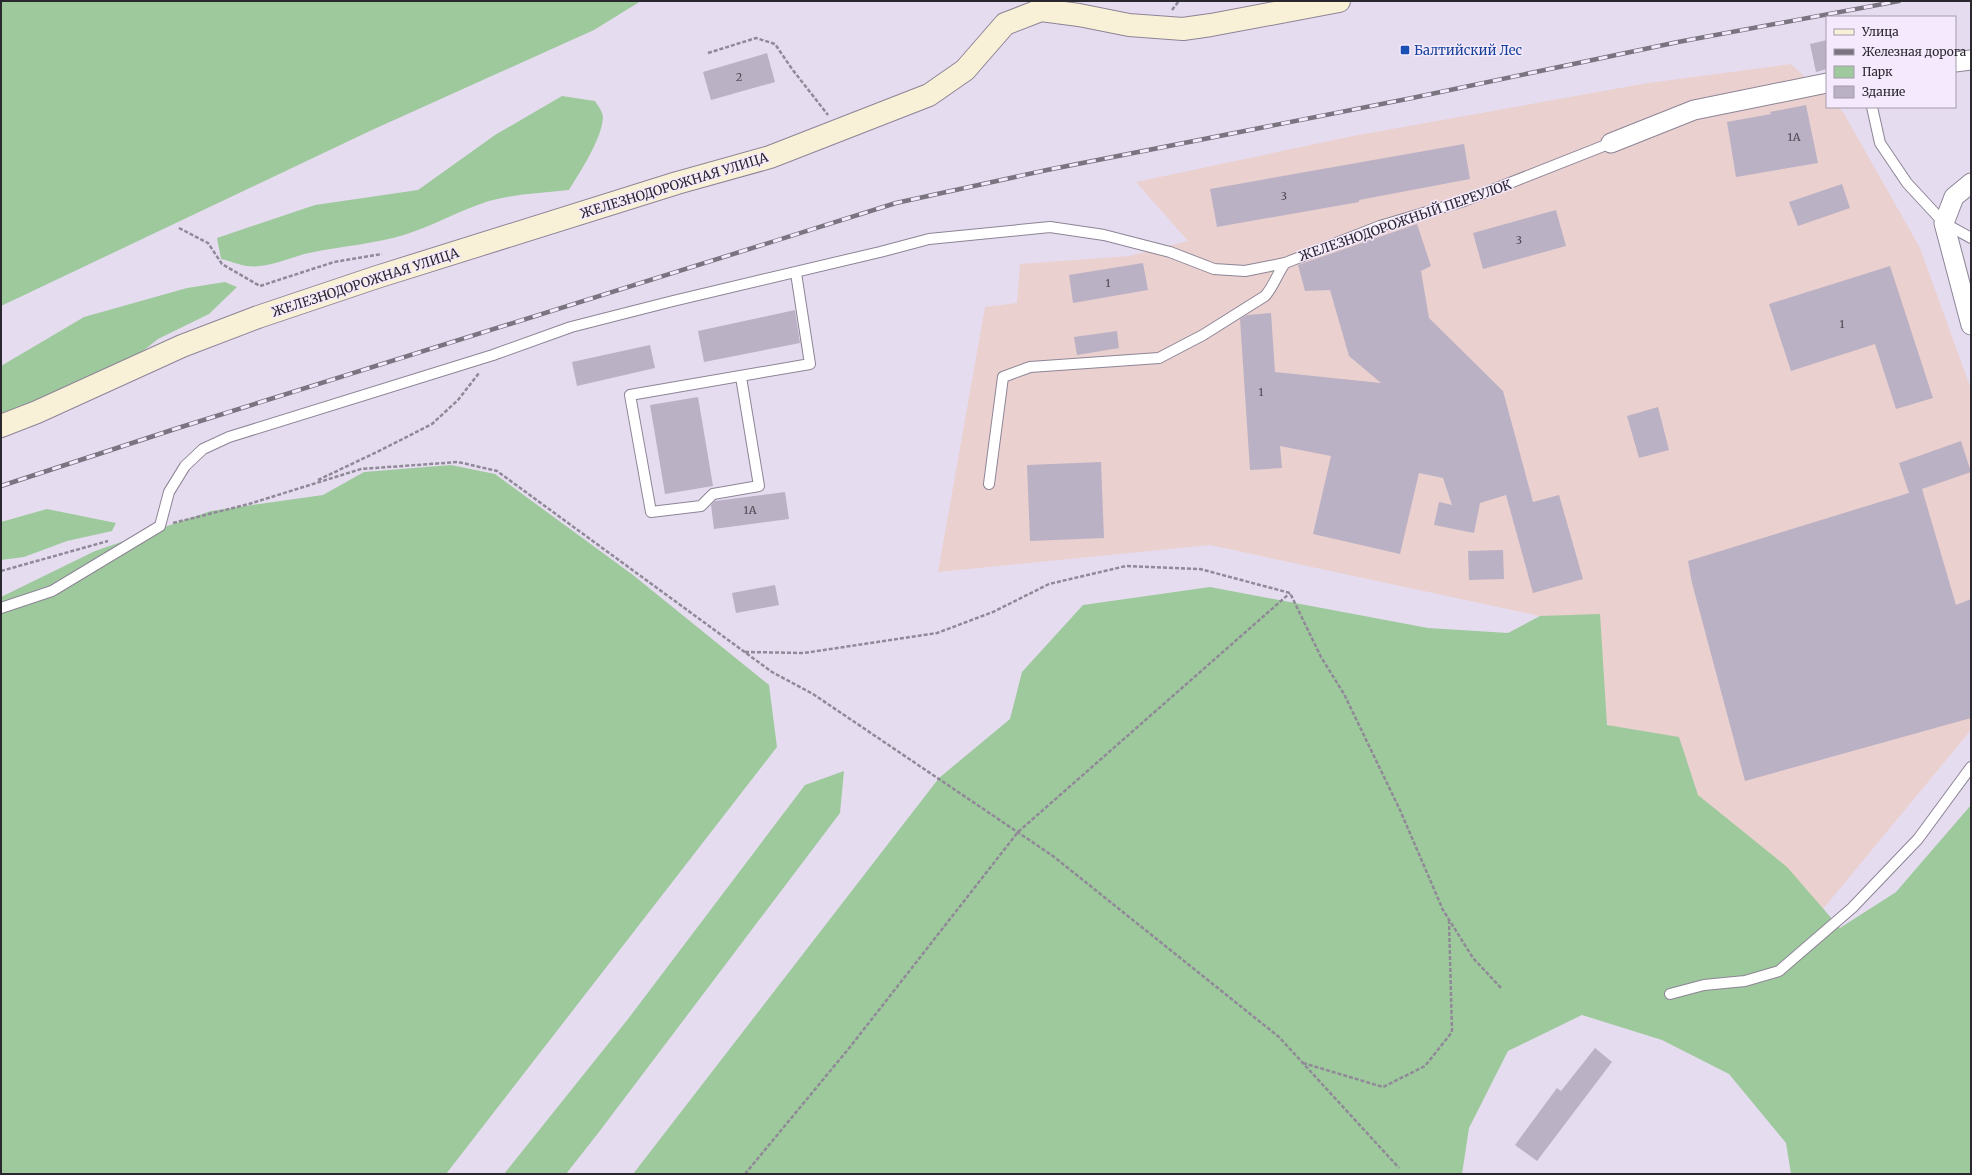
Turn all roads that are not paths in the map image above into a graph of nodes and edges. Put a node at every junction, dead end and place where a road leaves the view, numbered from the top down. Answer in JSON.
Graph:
{"nodes":[{"id":1,"x":1339,"y":1,"type":"edge"},
{"id":2,"x":1043,"y":5,"type":"edge"},
{"id":3,"x":1971,"y":60,"type":"edge"},
{"id":4,"x":1956,"y":62,"type":"edge"},
{"id":5,"x":1826,"y":83,"type":"edge"},
{"id":6,"x":1872,"y":108,"type":"edge"},
{"id":7,"x":1611,"y":143,"type":"joint"},
{"id":8,"x":1968,"y":190,"type":"edge"},
{"id":9,"x":1944,"y":223,"type":"junction"},
{"id":10,"x":1971,"y":238,"type":"edge"},
{"id":11,"x":1285,"y":262,"type":"junction"},
{"id":12,"x":796,"y":273,"type":"junction"},
{"id":13,"x":1971,"y":325,"type":"edge"},
{"id":14,"x":741,"y":377,"type":"junction"},
{"id":15,"x":1,"y":426,"type":"edge"},
{"id":16,"x":989,"y":484,"type":"dead end"},
{"id":17,"x":1,"y":608,"type":"edge"},
{"id":18,"x":1971,"y":767,"type":"edge"},
{"id":19,"x":1670,"y":994,"type":"dead end"}],
"edges":[{"from":1,"to":2,"type":"street","name":"ЖЕЛЕЗНОДОРОЖНАЯ УЛИЦА"},
{"from":2,"to":15,"type":"street","name":"ЖЕЛЕЗНОДОРОЖНАЯ УЛИЦА"},
{"from":3,"to":4,"type":"street"},
{"from":5,"to":7,"type":"street"},
{"from":6,"to":9,"type":"lane"},
{"from":7,"to":11,"type":"lane","name":"ЖЕЛЕЗНОДОРОЖНЫЙ ПЕРЕУЛОК"},
{"from":8,"to":9,"type":"street"},
{"from":9,"to":10,"type":"lane"},
{"from":9,"to":13,"type":"street"},
{"from":11,"to":12,"type":"lane"},
{"from":11,"to":16,"type":"lane","name":"ЖЕЛЕЗНОДОРОЖНЫЙ ПЕРЕУЛОК"},
{"from":12,"to":14,"type":"lane"},
{"from":12,"to":17,"type":"lane"},
{"from":14,"to":14,"type":"lane"},
{"from":18,"to":19,"type":"lane"}]}
